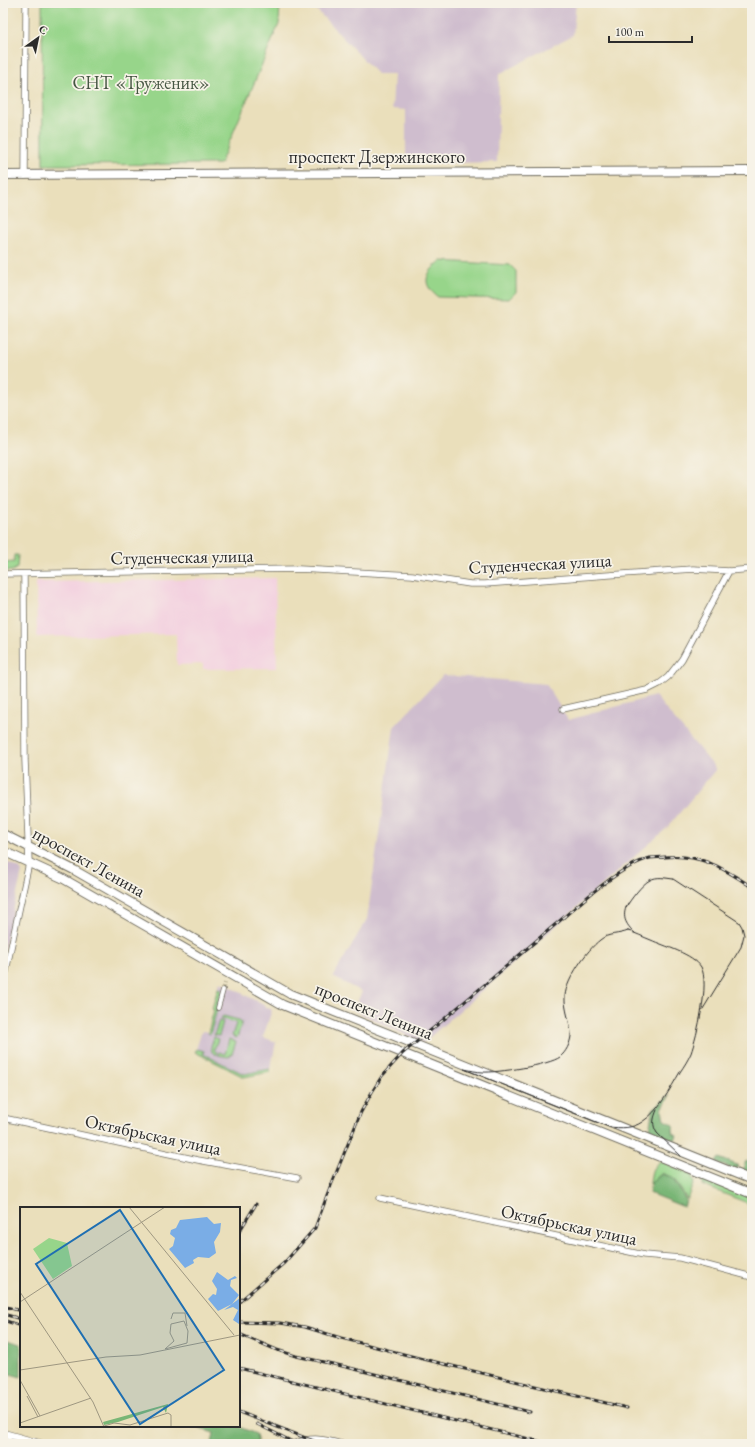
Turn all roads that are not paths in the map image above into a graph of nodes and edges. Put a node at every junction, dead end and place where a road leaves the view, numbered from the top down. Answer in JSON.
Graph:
{"nodes":[{"id":1,"x":26,"y":3,"type":"edge"},
{"id":2,"x":752,"y":171,"type":"edge"},
{"id":3,"x":3,"y":175,"type":"edge"},
{"id":4,"x":25,"y":176,"type":"junction"},
{"id":5,"x":752,"y":569,"type":"edge"},
{"id":6,"x":729,"y":571,"type":"junction"},
{"id":7,"x":3,"y":574,"type":"edge"},
{"id":8,"x":24,"y":574,"type":"junction"},
{"id":9,"x":563,"y":709,"type":"dead end"},
{"id":10,"x":3,"y":834,"type":"edge"},
{"id":11,"x":28,"y":846,"type":"junction"},
{"id":12,"x":3,"y":851,"type":"edge"},
{"id":13,"x":29,"y":863,"type":"junction"},
{"id":14,"x":3,"y":984,"type":"edge"},
{"id":15,"x":223,"y":990,"type":"tunnel mouth"},
{"id":16,"x":218,"y":1008,"type":"dead end"},
{"id":17,"x":3,"y":1118,"type":"edge"},
{"id":18,"x":297,"y":1178,"type":"dead end"},
{"id":19,"x":752,"y":1180,"type":"edge"},
{"id":20,"x":752,"y":1194,"type":"edge"},
{"id":21,"x":380,"y":1198,"type":"dead end"},
{"id":22,"x":752,"y":1277,"type":"edge"},
{"id":23,"x":3,"y":1433,"type":"edge"},
{"id":24,"x":42,"y":1444,"type":"edge"},
{"id":25,"x":294,"y":1444,"type":"edge"},
{"id":26,"x":342,"y":1444,"type":"edge"}],
"edges":[{"from":1,"to":4,"type":"street"},
{"from":2,"to":4,"type":"main road","name":"проспект Дзержинского"},
{"from":3,"to":4,"type":"main road","name":"проспект Дзержинского"},
{"from":5,"to":6,"type":"street","name":"Студенческая улица"},
{"from":6,"to":8,"type":"street","name":"Студенческая улица"},
{"from":6,"to":9,"type":"street"},
{"from":7,"to":8,"type":"street","name":"Студенческая улица"},
{"from":8,"to":11,"type":"street"},
{"from":10,"to":11,"type":"main road","name":"проспект Ленина"},
{"from":11,"to":13,"type":"street"},
{"from":11,"to":19,"type":"main road","name":"проспект Ленина"},
{"from":12,"to":13,"type":"main road","name":"проспект Ленина"},
{"from":13,"to":14,"type":"street"},
{"from":13,"to":20,"type":"main road","name":"проспект Ленина"},
{"from":15,"to":16,"type":"street"},
{"from":17,"to":18,"type":"street","name":"Октябрьская улица"},
{"from":21,"to":22,"type":"street","name":"Октябрьская улица"},
{"from":23,"to":24,"type":"street"},
{"from":25,"to":26,"type":"street"}]}
